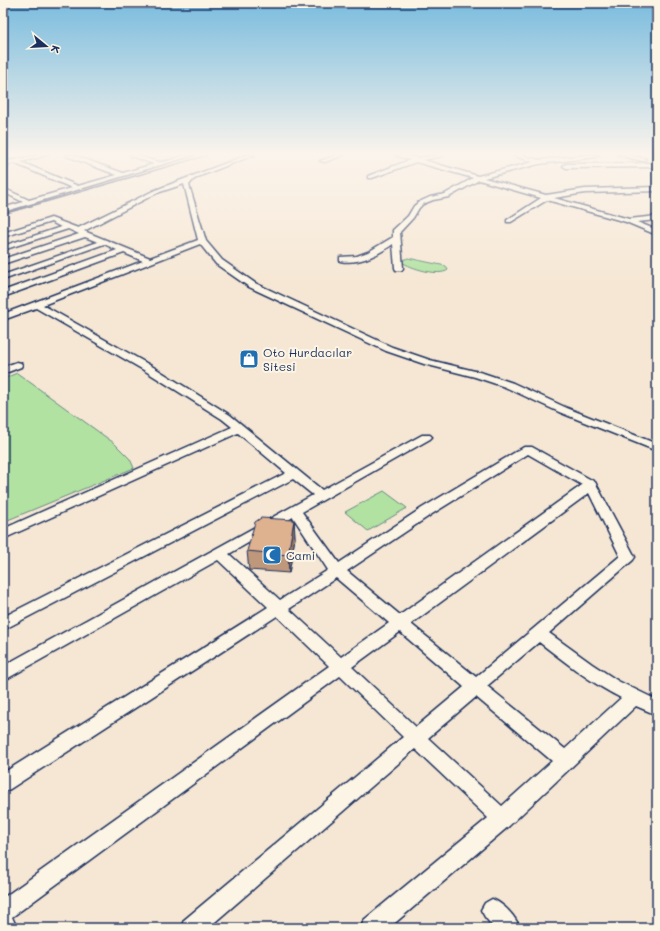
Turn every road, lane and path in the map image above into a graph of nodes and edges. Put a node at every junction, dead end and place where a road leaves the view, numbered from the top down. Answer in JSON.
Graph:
{"nodes":[{"id":1,"x":21,"y":198,"type":"edge"},
{"id":2,"x":41,"y":198,"type":"edge"},
{"id":3,"x":142,"y":198,"type":"edge"},
{"id":4,"x":189,"y":198,"type":"edge"},
{"id":5,"x":432,"y":198,"type":"edge"},
{"id":6,"x":545,"y":198,"type":"edge"},
{"id":7,"x":552,"y":198,"type":"edge"},
{"id":8,"x":28,"y":202,"type":"junction"},
{"id":9,"x":3,"y":210,"type":"edge"},
{"id":10,"x":657,"y":218,"type":"edge"},
{"id":11,"x":509,"y":221,"type":"dead end"},
{"id":12,"x":628,"y":221,"type":"junction"},
{"id":13,"x":68,"y":227,"type":"junction"},
{"id":14,"x":78,"y":231,"type":"junction"},
{"id":15,"x":657,"y":233,"type":"edge"},
{"id":16,"x":86,"y":234,"type":"junction"},
{"id":17,"x":3,"y":235,"type":"edge"},
{"id":18,"x":396,"y":238,"type":"junction"},
{"id":19,"x":202,"y":241,"type":"junction"},
{"id":20,"x":104,"y":242,"type":"junction"},
{"id":21,"x":3,"y":248,"type":"edge"},
{"id":22,"x":124,"y":250,"type":"junction"},
{"id":23,"x":3,"y":255,"type":"edge"},
{"id":24,"x":12,"y":259,"type":"junction"},
{"id":25,"x":343,"y":259,"type":"dead end"},
{"id":26,"x":151,"y":260,"type":"junction"},
{"id":27,"x":3,"y":262,"type":"edge"},
{"id":28,"x":31,"y":268,"type":"junction"},
{"id":29,"x":399,"y":268,"type":"dead end"},
{"id":30,"x":50,"y":277,"type":"junction"},
{"id":31,"x":3,"y":278,"type":"edge"},
{"id":32,"x":76,"y":289,"type":"junction"},
{"id":33,"x":3,"y":294,"type":"edge"},
{"id":34,"x":36,"y":304,"type":"junction"},
{"id":35,"x":3,"y":317,"type":"edge"},
{"id":36,"x":17,"y":365,"type":"dead end"},
{"id":37,"x":3,"y":371,"type":"edge"},
{"id":38,"x":239,"y":428,"type":"junction"},
{"id":39,"x":426,"y":437,"type":"dead end"},
{"id":40,"x":657,"y":448,"type":"edge"},
{"id":41,"x":295,"y":473,"type":"junction"},
{"id":42,"x":591,"y":484,"type":"junction"},
{"id":43,"x":322,"y":496,"type":"junction"},
{"id":44,"x":295,"y":511,"type":"junction"},
{"id":45,"x":3,"y":534,"type":"edge"},
{"id":46,"x":220,"y":552,"type":"junction"},
{"id":47,"x":337,"y":571,"type":"junction"},
{"id":48,"x":278,"y":608,"type":"junction"},
{"id":49,"x":400,"y":623,"type":"junction"},
{"id":50,"x":3,"y":624,"type":"edge"},
{"id":51,"x":538,"y":633,"type":"junction"},
{"id":52,"x":340,"y":666,"type":"junction"},
{"id":53,"x":3,"y":674,"type":"edge"},
{"id":54,"x":476,"y":687,"type":"junction"},
{"id":55,"x":634,"y":697,"type":"junction"},
{"id":56,"x":657,"y":708,"type":"edge"},
{"id":57,"x":416,"y":738,"type":"junction"},
{"id":58,"x":565,"y":761,"type":"junction"},
{"id":59,"x":3,"y":783,"type":"edge"},
{"id":60,"x":502,"y":819,"type":"junction"},
{"id":61,"x":492,"y":910,"type":"dead end"},
{"id":62,"x":3,"y":911,"type":"edge"},
{"id":63,"x":3,"y":921,"type":"edge"},
{"id":64,"x":6,"y":928,"type":"edge"},
{"id":65,"x":192,"y":928,"type":"edge"},
{"id":66,"x":372,"y":928,"type":"edge"},
{"id":67,"x":509,"y":928,"type":"edge"}],
"edges":[{"from":1,"to":8,"type":"street"},
{"from":2,"to":8,"type":"street"},
{"from":3,"to":14,"type":"street"},
{"from":4,"to":19,"type":"street"},
{"from":5,"to":18,"type":"street"},
{"from":6,"to":11,"type":"street"},
{"from":7,"to":12,"type":"street"},
{"from":8,"to":9,"type":"street"},
{"from":10,"to":12,"type":"street"},
{"from":12,"to":15,"type":"street"},
{"from":13,"to":14,"type":"street"},
{"from":13,"to":17,"type":"street"},
{"from":13,"to":21,"type":"street"},
{"from":14,"to":16,"type":"street"},
{"from":16,"to":20,"type":"street"},
{"from":16,"to":24,"type":"street"},
{"from":18,"to":25,"type":"street"},
{"from":18,"to":29,"type":"street"},
{"from":19,"to":26,"type":"street"},
{"from":19,"to":40,"type":"street"},
{"from":20,"to":22,"type":"street"},
{"from":20,"to":28,"type":"street"},
{"from":22,"to":26,"type":"street"},
{"from":22,"to":30,"type":"street"},
{"from":23,"to":24,"type":"street"},
{"from":24,"to":27,"type":"street"},
{"from":24,"to":28,"type":"street"},
{"from":26,"to":32,"type":"street"},
{"from":28,"to":30,"type":"street"},
{"from":28,"to":31,"type":"street"},
{"from":30,"to":32,"type":"street"},
{"from":30,"to":33,"type":"street"},
{"from":32,"to":34,"type":"street"},
{"from":34,"to":35,"type":"street"},
{"from":34,"to":38,"type":"street"},
{"from":36,"to":37,"type":"street"},
{"from":38,"to":41,"type":"street"},
{"from":38,"to":45,"type":"street"},
{"from":39,"to":43,"type":"street"},
{"from":41,"to":43,"type":"street"},
{"from":41,"to":50,"type":"street"},
{"from":42,"to":47,"type":"street"},
{"from":42,"to":49,"type":"street"},
{"from":42,"to":51,"type":"street"},
{"from":43,"to":44,"type":"street"},
{"from":44,"to":46,"type":"street"},
{"from":44,"to":47,"type":"street"},
{"from":46,"to":48,"type":"street"},
{"from":46,"to":53,"type":"street"},
{"from":47,"to":48,"type":"street"},
{"from":47,"to":49,"type":"street"},
{"from":48,"to":52,"type":"street"},
{"from":48,"to":59,"type":"street"},
{"from":49,"to":52,"type":"street"},
{"from":49,"to":54,"type":"street"},
{"from":51,"to":54,"type":"street"},
{"from":51,"to":55,"type":"street"},
{"from":52,"to":57,"type":"street"},
{"from":52,"to":62,"type":"street"},
{"from":54,"to":57,"type":"street"},
{"from":54,"to":58,"type":"street"},
{"from":55,"to":56,"type":"street"},
{"from":55,"to":58,"type":"street"},
{"from":57,"to":60,"type":"street"},
{"from":57,"to":65,"type":"street"},
{"from":58,"to":60,"type":"street"},
{"from":60,"to":66,"type":"street"},
{"from":61,"to":67,"type":"street"},
{"from":63,"to":64,"type":"street"}]}
